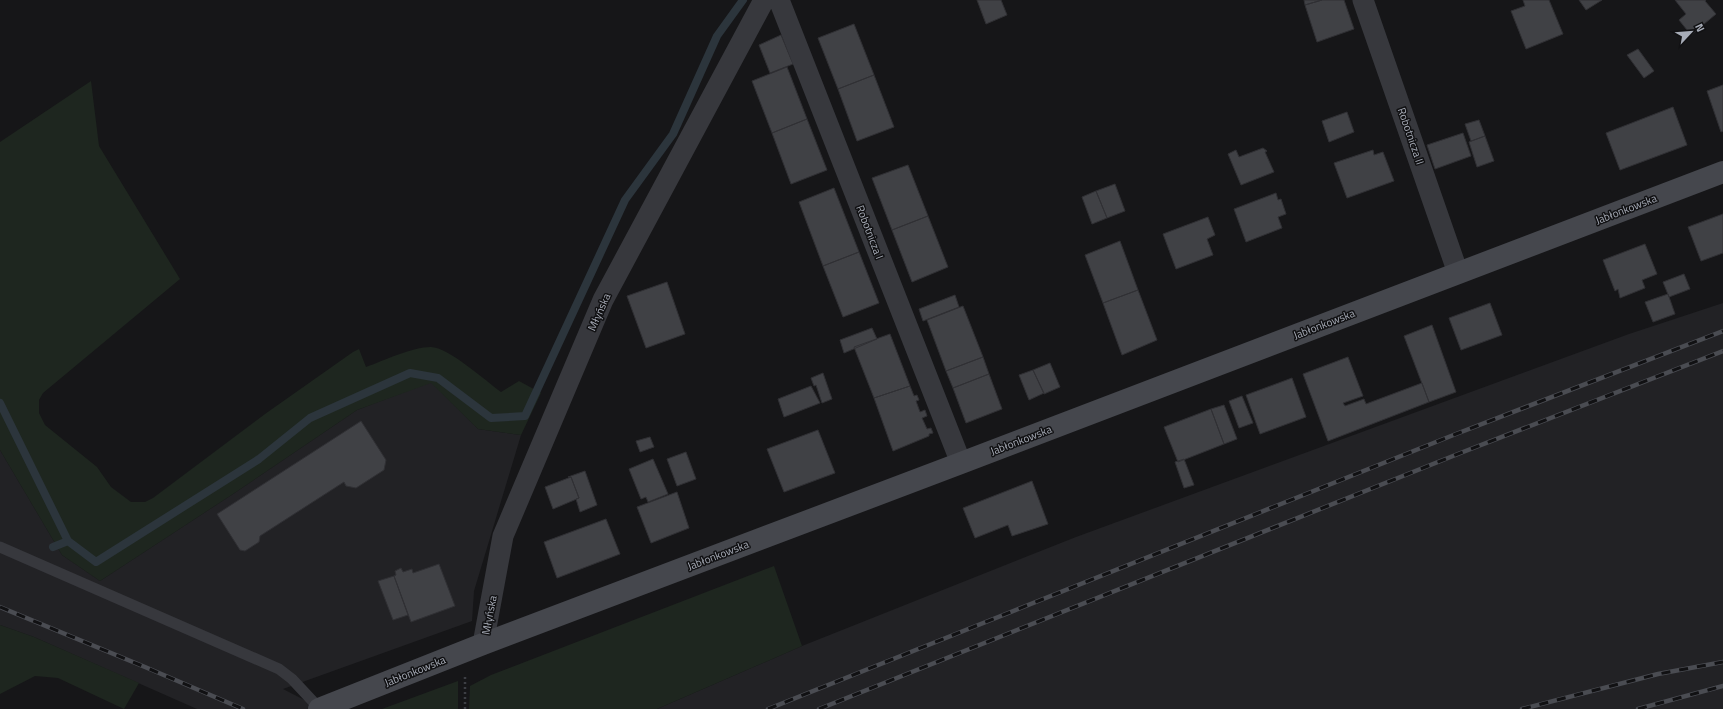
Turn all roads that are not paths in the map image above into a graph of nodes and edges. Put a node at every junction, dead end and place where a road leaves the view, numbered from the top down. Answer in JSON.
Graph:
{"nodes":[{"id":1,"x":764,"y":0,"type":"edge"},
{"id":2,"x":779,"y":0,"type":"edge"},
{"id":3,"x":1363,"y":0,"type":"edge"},
{"id":4,"x":1723,"y":172,"type":"edge"},
{"id":5,"x":1458,"y":273,"type":"junction"},
{"id":6,"x":961,"y":463,"type":"junction"},
{"id":7,"x":0,"y":547,"type":"edge"},
{"id":8,"x":484,"y":644,"type":"junction"},
{"id":9,"x":319,"y":709,"type":"edge"}],
"edges":[{"from":1,"to":8,"type":"street","name":"Młyńska"},
{"from":2,"to":6,"type":"street","name":"Robotnicza I"},
{"from":3,"to":5,"type":"street","name":"Robotnicza II"},
{"from":4,"to":5,"type":"main road","name":"Jabłonkowska"},
{"from":5,"to":6,"type":"main road","name":"Jabłonkowska"},
{"from":6,"to":8,"type":"main road","name":"Jabłonkowska"},
{"from":7,"to":9,"type":"lane"},
{"from":8,"to":9,"type":"main road","name":"Jabłonkowska"}]}
